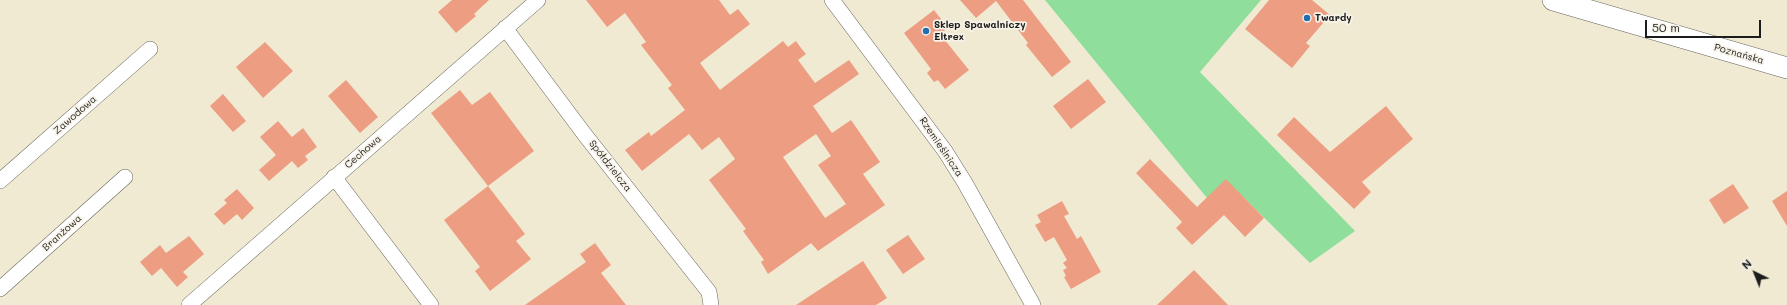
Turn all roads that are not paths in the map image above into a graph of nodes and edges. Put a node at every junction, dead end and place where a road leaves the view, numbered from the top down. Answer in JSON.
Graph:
{"nodes":[{"id":1,"x":538,"y":0,"type":"edge"},
{"id":2,"x":832,"y":0,"type":"edge"},
{"id":3,"x":1553,"y":0,"type":"edge"},
{"id":4,"x":505,"y":28,"type":"junction"},
{"id":5,"x":150,"y":49,"type":"dead end"},
{"id":6,"x":1787,"y":68,"type":"edge"},
{"id":7,"x":125,"y":177,"type":"dead end"},
{"id":8,"x":334,"y":177,"type":"junction"},
{"id":9,"x":0,"y":181,"type":"edge"},
{"id":10,"x":0,"y":289,"type":"edge"},
{"id":11,"x":189,"y":305,"type":"edge"},
{"id":12,"x":431,"y":305,"type":"edge"},
{"id":13,"x":711,"y":305,"type":"edge"},
{"id":14,"x":1033,"y":305,"type":"edge"}],
"edges":[{"from":1,"to":4,"type":"street","name":"Cechowa"},
{"from":2,"to":14,"type":"street","name":"Rzemieślnicza"},
{"from":3,"to":6,"type":"main road","name":"Poznańska"},
{"from":4,"to":8,"type":"street","name":"Cechowa"},
{"from":4,"to":13,"type":"street","name":"Spółdzielcza"},
{"from":5,"to":9,"type":"street","name":"Zawodowa"},
{"from":7,"to":10,"type":"street","name":"Branżowa"},
{"from":8,"to":11,"type":"street","name":"Cechowa"},
{"from":8,"to":12,"type":"street"}]}
